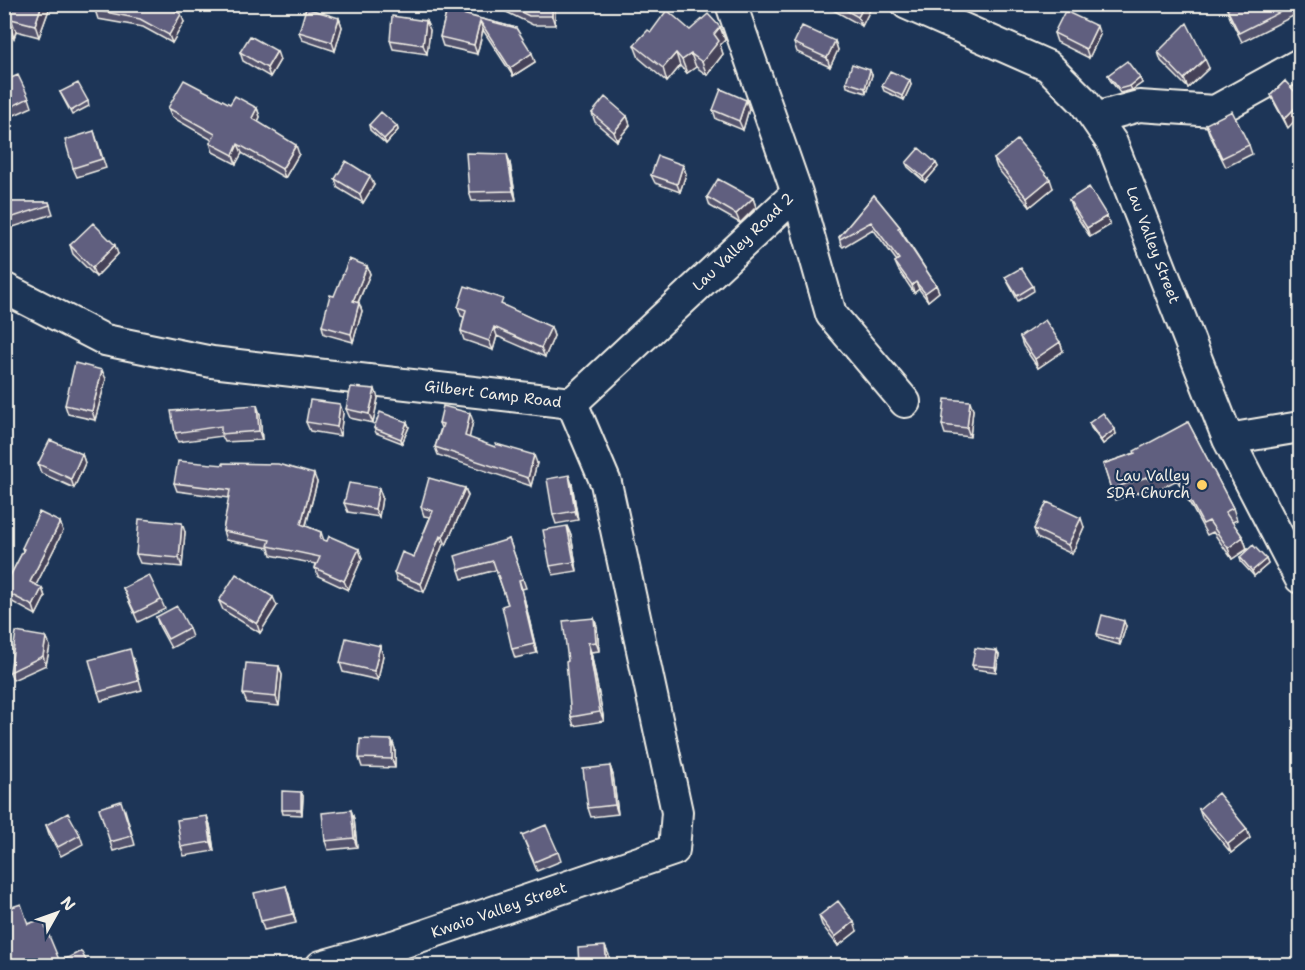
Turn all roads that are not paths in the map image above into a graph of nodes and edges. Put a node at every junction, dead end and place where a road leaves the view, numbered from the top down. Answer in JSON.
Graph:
{"nodes":[{"id":1,"x":731,"y":4,"type":"edge"},
{"id":2,"x":907,"y":4,"type":"edge"},
{"id":3,"x":1300,"y":64,"type":"edge"},
{"id":4,"x":1095,"y":118,"type":"junction"},
{"id":5,"x":797,"y":193,"type":"junction"},
{"id":6,"x":4,"y":288,"type":"edge"},
{"id":7,"x":905,"y":402,"type":"dead end"},
{"id":8,"x":572,"y":403,"type":"junction"},
{"id":9,"x":1300,"y":427,"type":"edge"},
{"id":10,"x":1228,"y":439,"type":"junction"},
{"id":11,"x":1300,"y":578,"type":"edge"},
{"id":12,"x":674,"y":850,"type":"joint"},
{"id":13,"x":321,"y":966,"type":"edge"}],
"edges":[{"from":1,"to":5,"type":"street","name":"Lau Valley Road 2"},
{"from":2,"to":4,"type":"street","name":"Lau Valley Street"},
{"from":3,"to":4,"type":"street"},
{"from":4,"to":10,"type":"street","name":"Lau Valley Street"},
{"from":5,"to":7,"type":"street"},
{"from":5,"to":8,"type":"street","name":"Lau Valley Road 2"},
{"from":6,"to":8,"type":"street","name":"Gilbert Camp Road"},
{"from":8,"to":12,"type":"street","name":"Gilbert Camp Road"},
{"from":9,"to":10,"type":"street"},
{"from":10,"to":11,"type":"street","name":"Lau Valley Street"},
{"from":12,"to":13,"type":"street","name":"Kwaio Valley Street"}]}
